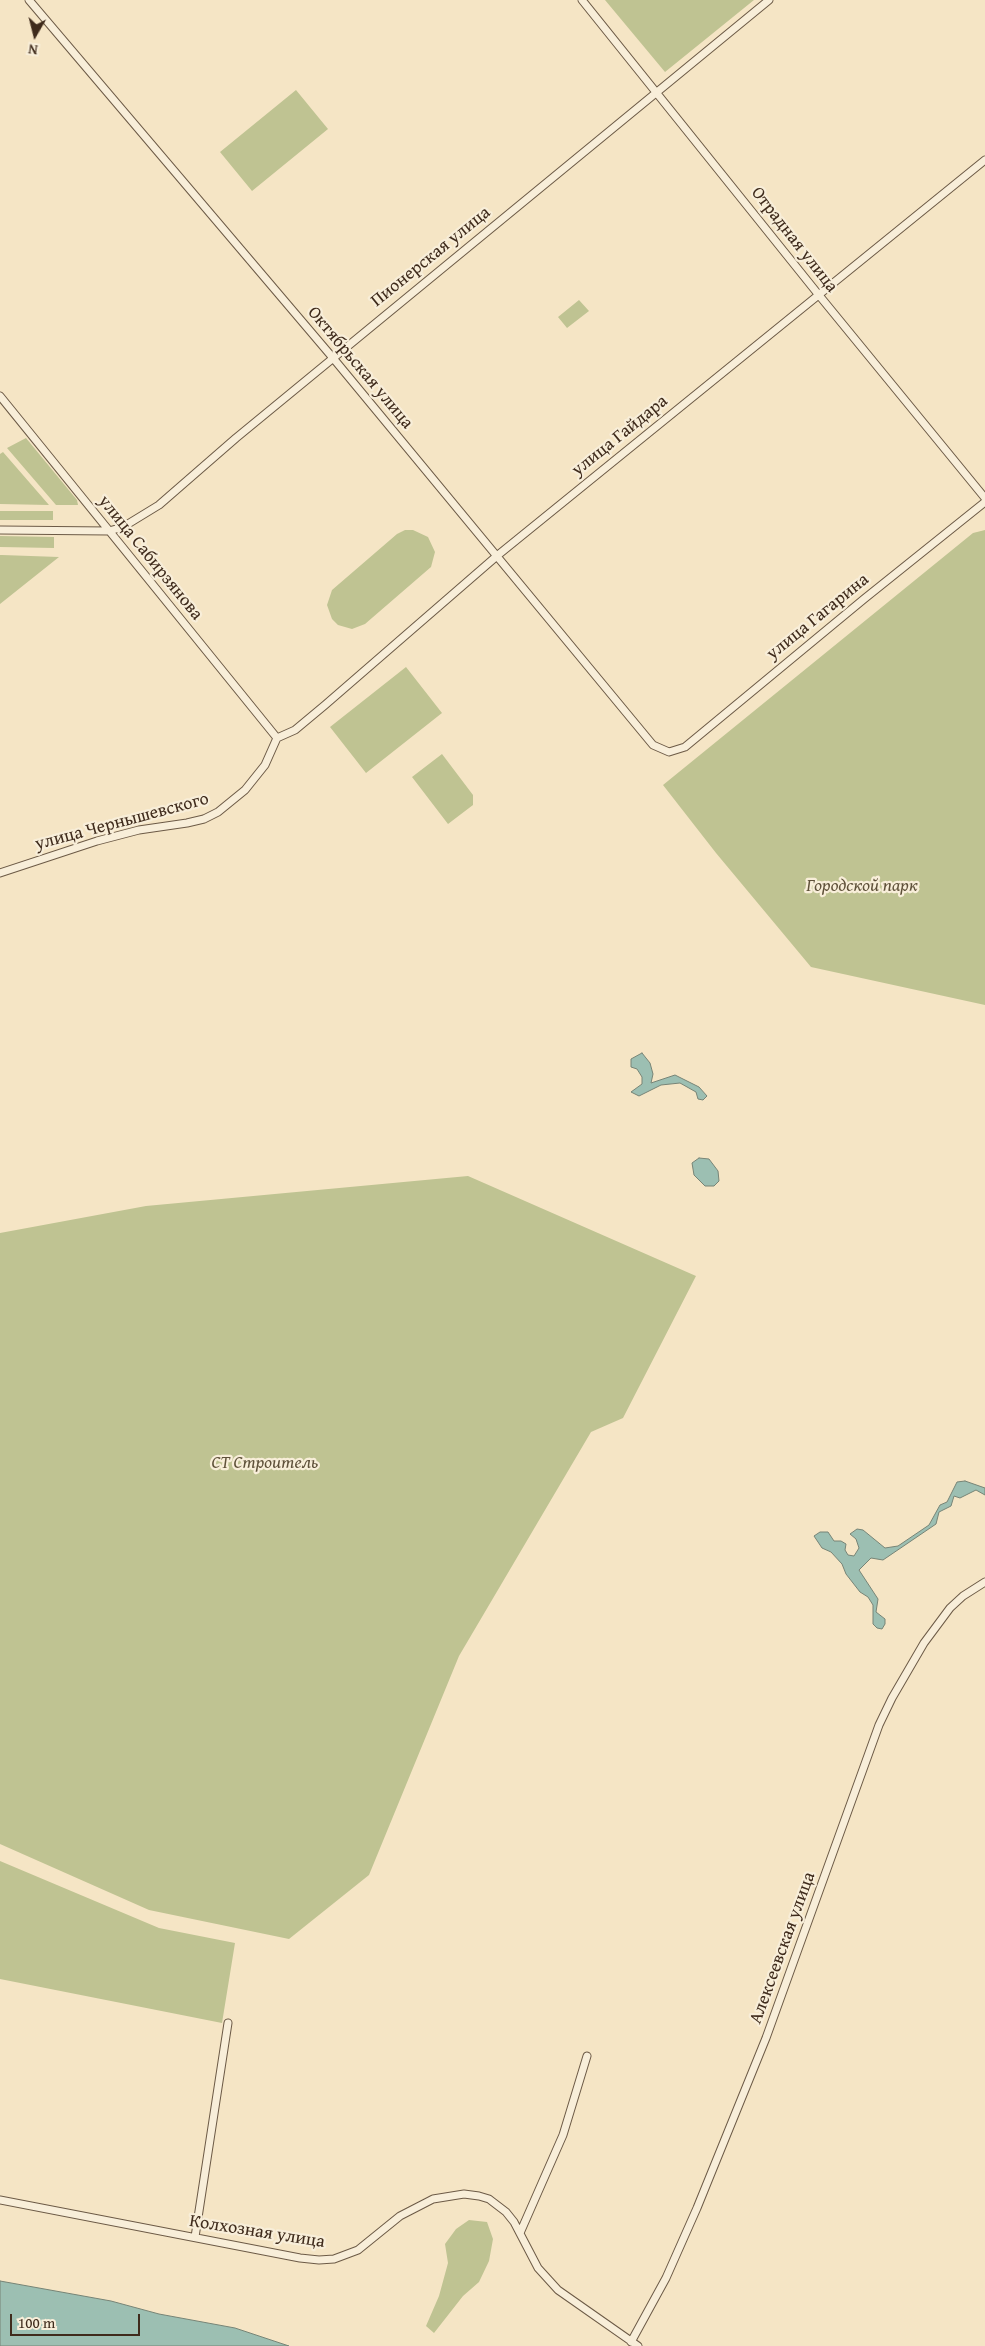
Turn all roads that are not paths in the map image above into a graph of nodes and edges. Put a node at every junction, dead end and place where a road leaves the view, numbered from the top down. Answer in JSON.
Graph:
{"nodes":[{"id":1,"x":29,"y":0,"type":"edge"},
{"id":2,"x":582,"y":0,"type":"edge"},
{"id":3,"x":769,"y":0,"type":"edge"},
{"id":4,"x":657,"y":92,"type":"junction"},
{"id":5,"x":985,"y":160,"type":"edge"},
{"id":6,"x":818,"y":294,"type":"junction"},
{"id":7,"x":333,"y":358,"type":"junction"},
{"id":8,"x":0,"y":396,"type":"edge"},
{"id":9,"x":985,"y":498,"type":"edge"},
{"id":10,"x":985,"y":502,"type":"edge"},
{"id":11,"x":0,"y":530,"type":"edge"},
{"id":12,"x":109,"y":531,"type":"junction"},
{"id":13,"x":498,"y":555,"type":"junction"},
{"id":14,"x":277,"y":738,"type":"junction"},
{"id":15,"x":669,"y":752,"type":"joint"},
{"id":16,"x":0,"y":872,"type":"edge"},
{"id":17,"x":985,"y":1582,"type":"edge"},
{"id":18,"x":228,"y":2023,"type":"dead end"},
{"id":19,"x":587,"y":2056,"type":"dead end"},
{"id":20,"x":0,"y":2200,"type":"edge"},
{"id":21,"x":520,"y":2233,"type":"junction"},
{"id":22,"x":195,"y":2237,"type":"junction"},
{"id":23,"x":634,"y":2344,"type":"edge"}],
"edges":[{"from":1,"to":7,"type":"street","name":"Октябрьская улица"},
{"from":2,"to":4,"type":"street","name":"Отрадная улица"},
{"from":3,"to":4,"type":"street","name":"Пионерская улица"},
{"from":4,"to":6,"type":"street","name":"Отрадная улица"},
{"from":4,"to":7,"type":"street","name":"Пионерская улица"},
{"from":5,"to":6,"type":"street","name":"улица Гайдара"},
{"from":6,"to":9,"type":"street","name":"Отрадная улица"},
{"from":6,"to":13,"type":"street","name":"улица Гайдара"},
{"from":7,"to":12,"type":"street","name":"Пионерская улица"},
{"from":7,"to":13,"type":"street","name":"Октябрьская улица"},
{"from":8,"to":12,"type":"street","name":"улица Сабирзянова"},
{"from":10,"to":15,"type":"street","name":"улица Гагарина"},
{"from":11,"to":12,"type":"street"},
{"from":12,"to":14,"type":"street","name":"улица Сабирзянова"},
{"from":13,"to":14,"type":"street","name":"улица Гайдара"},
{"from":13,"to":15,"type":"street","name":"Октябрьская улица"},
{"from":14,"to":16,"type":"street","name":"улица Чернышевского"},
{"from":17,"to":23,"type":"street","name":"Алексеевская улица"},
{"from":18,"to":22,"type":"street"},
{"from":19,"to":21,"type":"street"},
{"from":20,"to":22,"type":"street","name":"Колхозная улица"},
{"from":21,"to":22,"type":"street","name":"Колхозная улица"},
{"from":21,"to":23,"type":"street","name":"Колхозная улица"}]}
